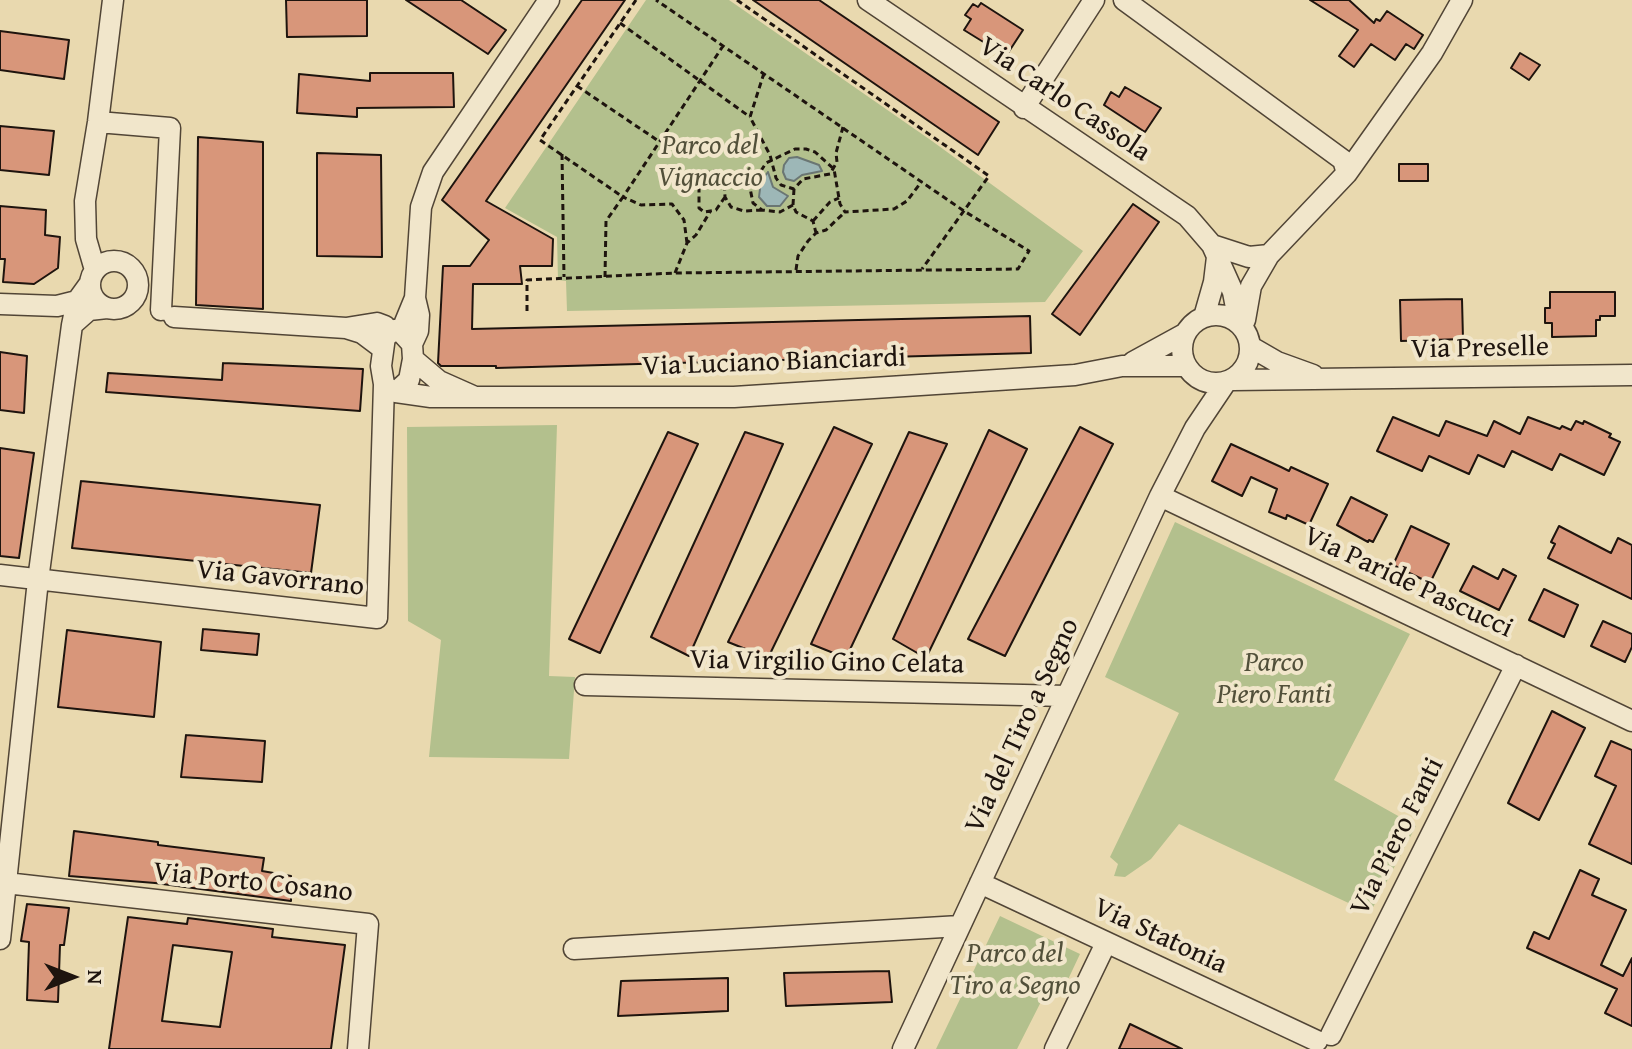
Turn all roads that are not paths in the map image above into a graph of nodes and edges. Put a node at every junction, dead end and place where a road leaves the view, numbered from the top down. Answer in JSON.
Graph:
{"nodes":[{"id":1,"x":113,"y":0,"type":"edge"},
{"id":2,"x":549,"y":0,"type":"edge"},
{"id":3,"x":868,"y":0,"type":"edge"},
{"id":4,"x":1094,"y":0,"type":"edge"},
{"id":5,"x":1124,"y":0,"type":"edge"},
{"id":6,"x":1462,"y":0,"type":"edge"},
{"id":7,"x":1024,"y":108,"type":"junction"},
{"id":8,"x":98,"y":122,"type":"junction"},
{"id":9,"x":1347,"y":173,"type":"junction"},
{"id":10,"x":85,"y":201,"type":"junction"},
{"id":11,"x":1215,"y":251,"type":"junction"},
{"id":12,"x":1269,"y":255,"type":"junction"},
{"id":13,"x":117,"y":260,"type":"junction"},
{"id":14,"x":92,"y":276,"type":"junction"},
{"id":15,"x":139,"y":284,"type":"junction"},
{"id":16,"x":77,"y":301,"type":"junction"},
{"id":17,"x":0,"y":304,"type":"edge"},
{"id":18,"x":112,"y":309,"type":"junction"},
{"id":19,"x":168,"y":314,"type":"junction"},
{"id":20,"x":1204,"y":317,"type":"junction"},
{"id":21,"x":72,"y":325,"type":"junction"},
{"id":22,"x":1186,"y":333,"type":"junction"},
{"id":23,"x":1245,"y":333,"type":"junction"},
{"id":24,"x":399,"y":343,"type":"junction"},
{"id":25,"x":1122,"y":366,"type":"junction"},
{"id":26,"x":1190,"y":371,"type":"junction"},
{"id":27,"x":1632,"y":375,"type":"edge"},
{"id":28,"x":1328,"y":380,"type":"junction"},
{"id":29,"x":1230,"y":381,"type":"junction"},
{"id":30,"x":390,"y":388,"type":"junction"},
{"id":31,"x":475,"y":397,"type":"junction"},
{"id":32,"x":1195,"y":428,"type":"junction"},
{"id":33,"x":1160,"y":496,"type":"junction"},
{"id":34,"x":0,"y":575,"type":"edge"},
{"id":35,"x":38,"y":580,"type":"junction"},
{"id":36,"x":1516,"y":665,"type":"junction"},
{"id":37,"x":585,"y":685,"type":"dead end"},
{"id":38,"x":1067,"y":696,"type":"junction"},
{"id":39,"x":1632,"y":721,"type":"edge"},
{"id":40,"x":6,"y":883,"type":"junction"},
{"id":41,"x":980,"y":883,"type":"junction"},
{"id":42,"x":960,"y":926,"type":"junction"},
{"id":43,"x":0,"y":939,"type":"edge"},
{"id":44,"x":1106,"y":943,"type":"junction"},
{"id":45,"x":574,"y":949,"type":"dead end"},
{"id":46,"x":1325,"y":1043,"type":"edge"},
{"id":47,"x":358,"y":1049,"type":"edge"},
{"id":48,"x":903,"y":1049,"type":"edge"},
{"id":49,"x":1055,"y":1049,"type":"edge"}],
"edges":[{"from":1,"to":8,"type":"street"},
{"from":2,"to":24,"type":"street"},
{"from":3,"to":7,"type":"street","name":"Via Carlo Cassola"},
{"from":4,"to":7,"type":"street"},
{"from":5,"to":9,"type":"street"},
{"from":6,"to":9,"type":"street"},
{"from":7,"to":11,"type":"street","name":"Via Carlo Cassola"},
{"from":8,"to":10,"type":"street"},
{"from":8,"to":19,"type":"street"},
{"from":9,"to":12,"type":"street"},
{"from":10,"to":13,"type":"street"},
{"from":10,"to":14,"type":"street"},
{"from":11,"to":12,"type":"street"},
{"from":11,"to":20,"type":"street"},
{"from":11,"to":23,"type":"street","name":"Via Carlo Cassola"},
{"from":12,"to":23,"type":"street"},
{"from":13,"to":14,"type":"street"},
{"from":13,"to":15,"type":"street"},
{"from":14,"to":16,"type":"street"},
{"from":14,"to":18,"type":"street"},
{"from":15,"to":18,"type":"street"},
{"from":15,"to":19,"type":"street"},
{"from":16,"to":17,"type":"street"},
{"from":16,"to":21,"type":"street"},
{"from":18,"to":19,"type":"street"},
{"from":18,"to":21,"type":"street"},
{"from":19,"to":24,"type":"street"},
{"from":20,"to":22,"type":"street"},
{"from":20,"to":23,"type":"street"},
{"from":21,"to":35,"type":"street"},
{"from":22,"to":25,"type":"street"},
{"from":22,"to":26,"type":"street"},
{"from":23,"to":28,"type":"street","name":"Via Preselle"},
{"from":23,"to":29,"type":"street"},
{"from":24,"to":30,"type":"street"},
{"from":24,"to":30,"type":"street"},
{"from":24,"to":31,"type":"street","name":"Via Luciano Bianciardi"},
{"from":25,"to":26,"type":"street"},
{"from":25,"to":31,"type":"street","name":"Via Luciano Bianciardi"},
{"from":26,"to":29,"type":"street"},
{"from":26,"to":32,"type":"street","name":"Via del Tiro a Segno"},
{"from":27,"to":28,"type":"street","name":"Via Preselle"},
{"from":28,"to":29,"type":"street","name":"Via Preselle"},
{"from":29,"to":32,"type":"street","name":"Via del Tiro a Segno"},
{"from":30,"to":31,"type":"street","name":"Via Luciano Bianciardi"},
{"from":30,"to":35,"type":"street","name":"Via Gavorrano"},
{"from":32,"to":33,"type":"street","name":"Via del Tiro a Segno"},
{"from":33,"to":36,"type":"street","name":"Via Paride Pascucci"},
{"from":33,"to":38,"type":"street","name":"Via del Tiro a Segno"},
{"from":34,"to":35,"type":"street"},
{"from":35,"to":40,"type":"street"},
{"from":36,"to":39,"type":"street","name":"Via Paride Pascucci"},
{"from":36,"to":46,"type":"street","name":"Via Piero Fanti"},
{"from":37,"to":38,"type":"street","name":"Via Virgilio Gino Celata"},
{"from":38,"to":41,"type":"street","name":"Via del Tiro a Segno"},
{"from":40,"to":43,"type":"street"},
{"from":40,"to":47,"type":"street","name":"Via Porto Cosano"},
{"from":41,"to":42,"type":"street","name":"Via del Tiro a Segno"},
{"from":41,"to":44,"type":"street","name":"Via Statonia"},
{"from":42,"to":45,"type":"street"},
{"from":42,"to":48,"type":"street","name":"Via del Tiro a Segno"},
{"from":44,"to":46,"type":"street","name":"Via Statonia"},
{"from":44,"to":49,"type":"street"}]}
